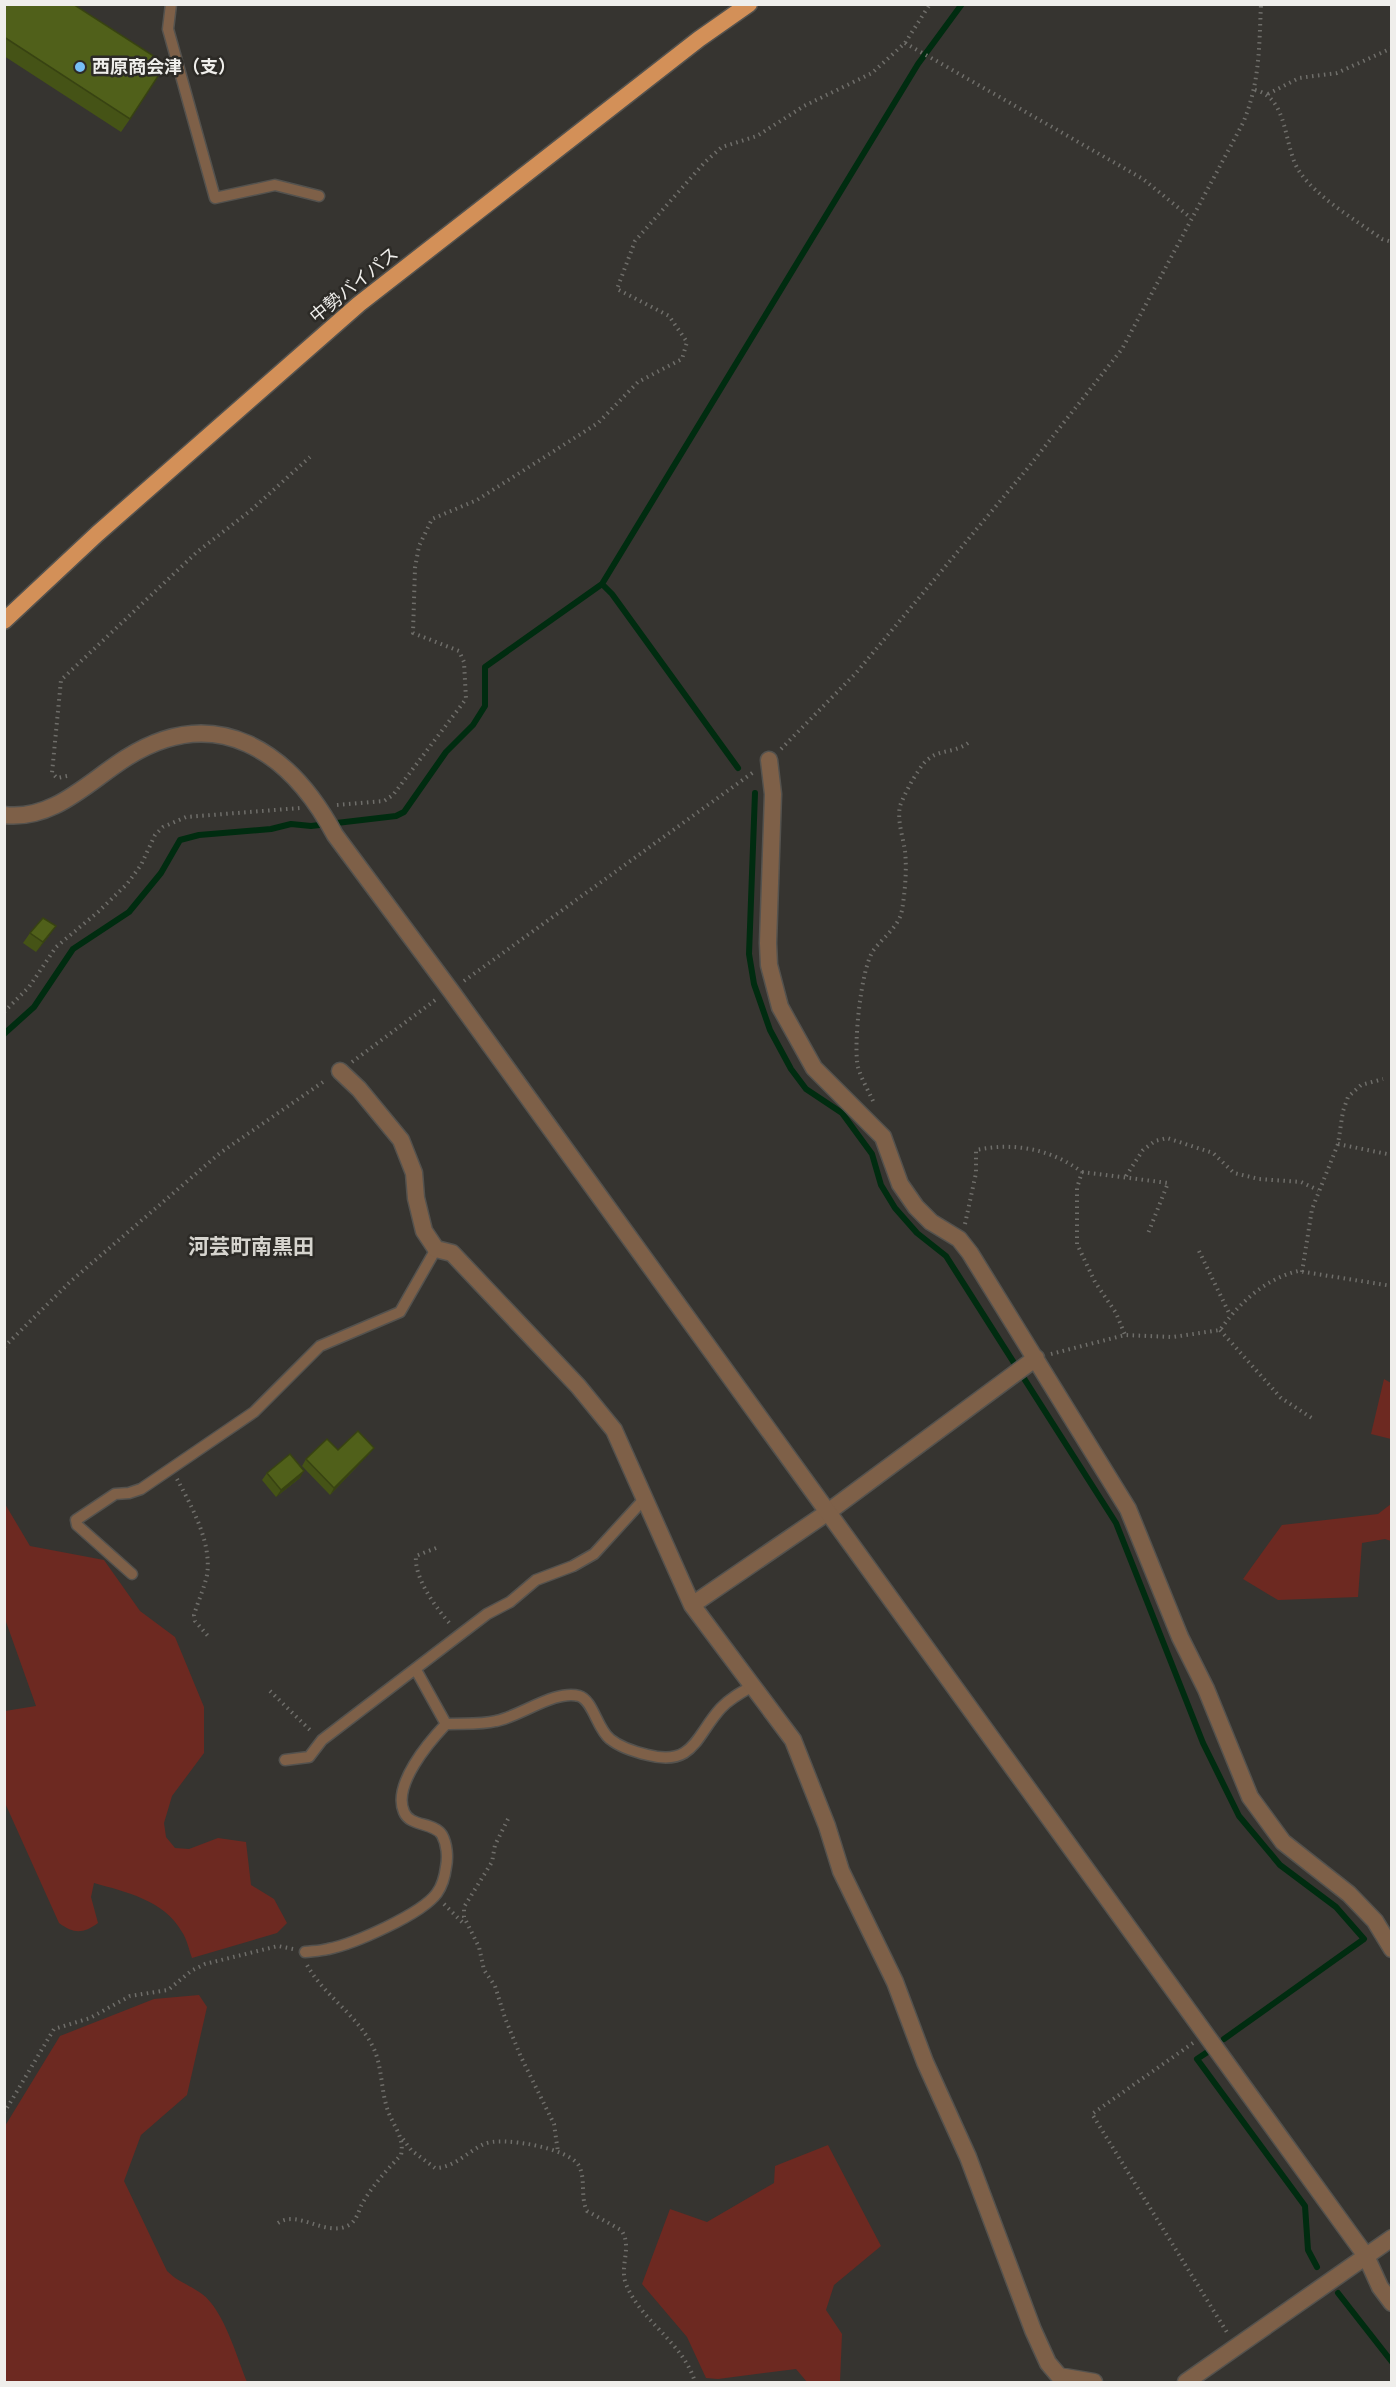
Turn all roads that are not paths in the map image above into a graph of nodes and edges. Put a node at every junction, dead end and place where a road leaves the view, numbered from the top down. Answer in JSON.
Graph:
{"nodes":[{"id":1,"x":171,"y":4,"type":"edge"},
{"id":2,"x":750,"y":4,"type":"edge"},
{"id":3,"x":319,"y":196,"type":"dead end"},
{"id":4,"x":4,"y":621,"type":"edge"},
{"id":5,"x":770,"y":760,"type":"road end"},
{"id":6,"x":4,"y":815,"type":"edge"},
{"id":7,"x":340,"y":1071,"type":"road end"},
{"id":8,"x":436,"y":1249,"type":"junction"},
{"id":9,"x":1033,"y":1362,"type":"junction"},
{"id":10,"x":645,"y":1497,"type":"junction"},
{"id":11,"x":828,"y":1512,"type":"junction"},
{"id":12,"x":132,"y":1574,"type":"dead end"},
{"id":13,"x":692,"y":1605,"type":"junction"},
{"id":14,"x":416,"y":1670,"type":"junction"},
{"id":15,"x":751,"y":1687,"type":"junction"},
{"id":16,"x":446,"y":1724,"type":"junction"},
{"id":17,"x":285,"y":1760,"type":"dead end"},
{"id":18,"x":1392,"y":1949,"type":"edge"},
{"id":19,"x":305,"y":1952,"type":"road end"},
{"id":20,"x":1392,"y":2238,"type":"edge"},
{"id":21,"x":1366,"y":2256,"type":"junction"},
{"id":22,"x":1392,"y":2303,"type":"edge"},
{"id":23,"x":1094,"y":2382,"type":"edge"},
{"id":24,"x":1186,"y":2382,"type":"edge"}],
"edges":[{"from":1,"to":3,"type":"lane"},
{"from":2,"to":4,"type":"highway","name":"中勢バイパス"},
{"from":5,"to":9,"type":"street"},
{"from":6,"to":11,"type":"street"},
{"from":7,"to":8,"type":"street"},
{"from":8,"to":10,"type":"street"},
{"from":8,"to":12,"type":"lane"},
{"from":9,"to":11,"type":"street"},
{"from":9,"to":18,"type":"street"},
{"from":10,"to":13,"type":"street"},
{"from":10,"to":14,"type":"lane"},
{"from":11,"to":13,"type":"street"},
{"from":11,"to":21,"type":"street"},
{"from":13,"to":15,"type":"street"},
{"from":14,"to":16,"type":"lane"},
{"from":14,"to":17,"type":"lane"},
{"from":15,"to":16,"type":"lane"},
{"from":15,"to":23,"type":"street"},
{"from":16,"to":19,"type":"lane"},
{"from":20,"to":21,"type":"street"},
{"from":21,"to":22,"type":"street"},
{"from":21,"to":24,"type":"street"}]}
